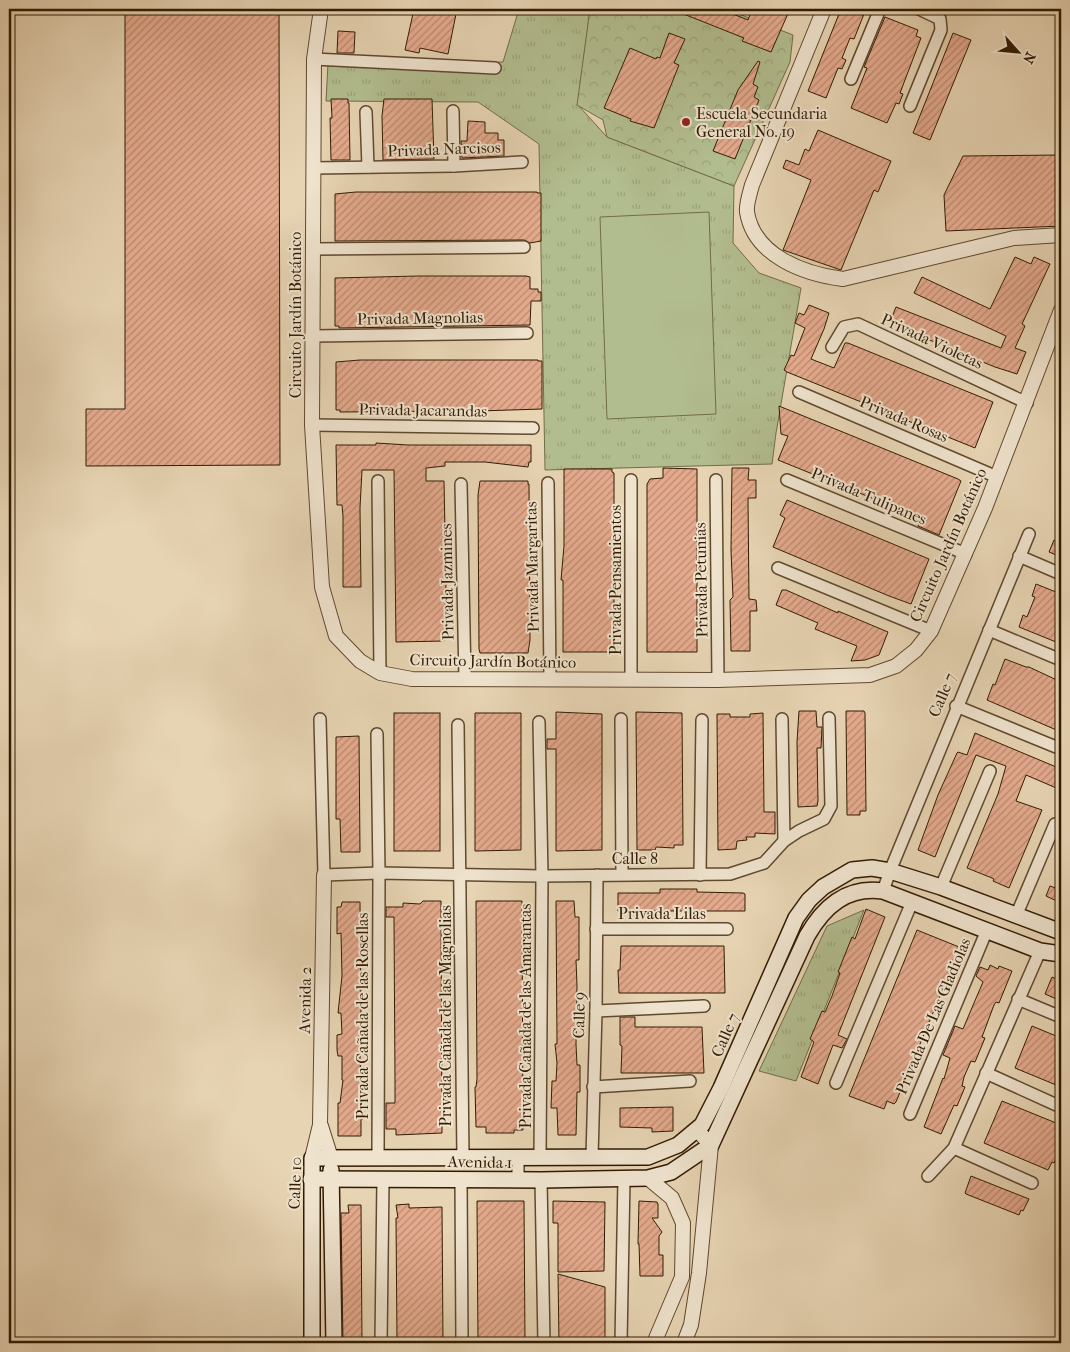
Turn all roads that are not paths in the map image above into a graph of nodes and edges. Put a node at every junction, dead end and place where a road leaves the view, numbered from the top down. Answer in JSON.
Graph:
{"nodes":[{"id":1,"x":322,"y":9,"type":"edge"},
{"id":2,"x":824,"y":9,"type":"edge"},
{"id":3,"x":880,"y":9,"type":"edge"},
{"id":4,"x":919,"y":9,"type":"edge"},
{"id":5,"x":314,"y":59,"type":"junction"},
{"id":6,"x":495,"y":68,"type":"dead end"},
{"id":7,"x":851,"y":79,"type":"dead end"},
{"id":8,"x":910,"y":106,"type":"dead end"},
{"id":9,"x":366,"y":112,"type":"dead end"},
{"id":10,"x":453,"y":112,"type":"dead end"},
{"id":11,"x":522,"y":162,"type":"dead end"},
{"id":12,"x":454,"y":166,"type":"junction"},
{"id":13,"x":368,"y":167,"type":"junction"},
{"id":14,"x":313,"y":168,"type":"junction"},
{"id":15,"x":1061,"y":235,"type":"edge"},
{"id":16,"x":524,"y":247,"type":"dead end"},
{"id":17,"x":314,"y":249,"type":"junction"},
{"id":18,"x":1061,"y":310,"type":"edge"},
{"id":19,"x":527,"y":333,"type":"dead end"},
{"id":20,"x":313,"y":336,"type":"junction"},
{"id":21,"x":832,"y":346,"type":"dead end"},
{"id":22,"x":799,"y":392,"type":"dead end"},
{"id":23,"x":1027,"y":403,"type":"junction"},
{"id":24,"x":312,"y":425,"type":"junction"},
{"id":25,"x":533,"y":428,"type":"dead end"},
{"id":26,"x":997,"y":476,"type":"junction"},
{"id":27,"x":631,"y":480,"type":"dead end"},
{"id":28,"x":716,"y":480,"type":"dead end"},
{"id":29,"x":787,"y":480,"type":"dead end"},
{"id":30,"x":378,"y":481,"type":"dead end"},
{"id":31,"x":548,"y":483,"type":"dead end"},
{"id":32,"x":462,"y":484,"type":"dead end"},
{"id":33,"x":1029,"y":534,"type":"dead end"},
{"id":34,"x":966,"y":554,"type":"junction"},
{"id":35,"x":1019,"y":556,"type":"junction"},
{"id":36,"x":778,"y":568,"type":"dead end"},
{"id":37,"x":1061,"y":574,"type":"edge"},
{"id":38,"x":989,"y":630,"type":"junction"},
{"id":39,"x":931,"y":631,"type":"junction"},
{"id":40,"x":1061,"y":660,"type":"edge"},
{"id":41,"x":380,"y":673,"type":"junction"},
{"id":42,"x":631,"y":679,"type":"junction"},
{"id":43,"x":465,"y":680,"type":"junction"},
{"id":44,"x":550,"y":680,"type":"junction"},
{"id":45,"x":718,"y":680,"type":"junction"},
{"id":46,"x":956,"y":706,"type":"junction"},
{"id":47,"x":829,"y":718,"type":"dead end"},
{"id":48,"x":320,"y":719,"type":"dead end"},
{"id":49,"x":621,"y":719,"type":"dead end"},
{"id":50,"x":782,"y":719,"type":"dead end"},
{"id":51,"x":702,"y":720,"type":"dead end"},
{"id":52,"x":539,"y":722,"type":"dead end"},
{"id":53,"x":458,"y":725,"type":"dead end"},
{"id":54,"x":377,"y":734,"type":"dead end"},
{"id":55,"x":1061,"y":749,"type":"edge"},
{"id":56,"x":990,"y":771,"type":"dead end"},
{"id":57,"x":1055,"y":824,"type":"dead end"},
{"id":58,"x":784,"y":841,"type":"junction"},
{"id":59,"x":890,"y":871,"type":"junction"},
{"id":60,"x":379,"y":873,"type":"junction"},
{"id":61,"x":324,"y":874,"type":"junction"},
{"id":62,"x":461,"y":874,"type":"junction"},
{"id":63,"x":622,"y":874,"type":"junction"},
{"id":64,"x":596,"y":875,"type":"junction"},
{"id":65,"x":700,"y":875,"type":"junction"},
{"id":66,"x":542,"y":876,"type":"junction"},
{"id":67,"x":941,"y":887,"type":"junction"},
{"id":68,"x":883,"y":891,"type":"junction"},
{"id":69,"x":912,"y":902,"type":"junction"},
{"id":70,"x":1016,"y":916,"type":"junction"},
{"id":71,"x":728,"y":929,"type":"dead end"},
{"id":72,"x":596,"y":930,"type":"junction"},
{"id":73,"x":987,"y":930,"type":"junction"},
{"id":74,"x":1061,"y":932,"type":"edge"},
{"id":75,"x":1040,"y":951,"type":"junction"},
{"id":76,"x":1061,"y":954,"type":"edge"},
{"id":77,"x":1018,"y":999,"type":"junction"},
{"id":78,"x":704,"y":1006,"type":"dead end"},
{"id":79,"x":596,"y":1011,"type":"junction"},
{"id":80,"x":1061,"y":1017,"type":"edge"},
{"id":81,"x":986,"y":1073,"type":"junction"},
{"id":82,"x":690,"y":1081,"type":"dead end"},
{"id":83,"x":836,"y":1084,"type":"dead end"},
{"id":84,"x":593,"y":1087,"type":"junction"},
{"id":85,"x":1061,"y":1107,"type":"edge"},
{"id":86,"x":910,"y":1114,"type":"dead end"},
{"id":87,"x":320,"y":1125,"type":"junction"},
{"id":88,"x":696,"y":1130,"type":"junction"},
{"id":89,"x":711,"y":1145,"type":"junction"},
{"id":90,"x":954,"y":1148,"type":"junction"},
{"id":91,"x":592,"y":1156,"type":"junction"},
{"id":92,"x":463,"y":1157,"type":"junction"},
{"id":93,"x":540,"y":1157,"type":"junction"},
{"id":94,"x":648,"y":1157,"type":"joint"},
{"id":95,"x":312,"y":1158,"type":"junction"},
{"id":96,"x":331,"y":1158,"type":"junction"},
{"id":97,"x":378,"y":1158,"type":"junction"},
{"id":98,"x":518,"y":1158,"type":"junction"},
{"id":99,"x":928,"y":1176,"type":"dead end"},
{"id":100,"x":331,"y":1178,"type":"junction"},
{"id":101,"x":624,"y":1178,"type":"junction"},
{"id":102,"x":648,"y":1178,"type":"junction"},
{"id":103,"x":311,"y":1179,"type":"junction"},
{"id":104,"x":383,"y":1179,"type":"junction"},
{"id":105,"x":461,"y":1179,"type":"junction"},
{"id":106,"x":518,"y":1180,"type":"junction"},
{"id":107,"x":542,"y":1180,"type":"junction"},
{"id":108,"x":1032,"y":1183,"type":"dead end"},
{"id":109,"x":312,"y":1343,"type":"edge"},
{"id":110,"x":334,"y":1343,"type":"edge"},
{"id":111,"x":381,"y":1343,"type":"edge"},
{"id":112,"x":462,"y":1343,"type":"edge"},
{"id":113,"x":544,"y":1343,"type":"edge"},
{"id":114,"x":621,"y":1343,"type":"edge"},
{"id":115,"x":654,"y":1343,"type":"edge"},
{"id":116,"x":684,"y":1343,"type":"edge"}],
"edges":[{"from":1,"to":5,"type":"street","name":"Circuito Jardín Botánico"},
{"from":2,"to":15,"type":"street"},
{"from":3,"to":7,"type":"street"},
{"from":4,"to":8,"type":"street"},
{"from":5,"to":6,"type":"street"},
{"from":5,"to":14,"type":"street","name":"Circuito Jardín Botánico"},
{"from":9,"to":13,"type":"street","name":"Privada Narcisos"},
{"from":10,"to":12,"type":"street"},
{"from":11,"to":12,"type":"street","name":"Privada Narcisos"},
{"from":12,"to":13,"type":"street","name":"Privada Narcisos"},
{"from":13,"to":14,"type":"street","name":"Privada Narcisos"},
{"from":14,"to":17,"type":"street","name":"Circuito Jardín Botánico"},
{"from":16,"to":17,"type":"street"},
{"from":17,"to":20,"type":"street","name":"Circuito Jardín Botánico"},
{"from":18,"to":23,"type":"street","name":"Circuito Jardín Botánico"},
{"from":19,"to":20,"type":"street","name":"Privada Magnolias"},
{"from":20,"to":24,"type":"street","name":"Circuito Jardín Botánico"},
{"from":21,"to":23,"type":"street","name":"Privada Violetas"},
{"from":22,"to":26,"type":"street","name":"Privada Rosas"},
{"from":23,"to":26,"type":"street","name":"Circuito Jardín Botánico"},
{"from":24,"to":25,"type":"street","name":"Privada Jacarandas"},
{"from":24,"to":41,"type":"street","name":"Circuito Jardín Botánico"},
{"from":26,"to":34,"type":"street","name":"Circuito Jardín Botánico"},
{"from":27,"to":42,"type":"street","name":"Privada Pensamientos"},
{"from":28,"to":45,"type":"street","name":"Privada Petunias"},
{"from":29,"to":34,"type":"street","name":"Privada Tulipanes"},
{"from":30,"to":41,"type":"street"},
{"from":31,"to":44,"type":"street","name":"Privada Margaritas"},
{"from":32,"to":43,"type":"street","name":"Privada Jazmines"},
{"from":33,"to":35,"type":"street","name":"Calle 7"},
{"from":34,"to":39,"type":"street","name":"Circuito Jardín Botánico"},
{"from":35,"to":37,"type":"street"},
{"from":35,"to":38,"type":"street","name":"Calle 7"},
{"from":36,"to":39,"type":"street"},
{"from":38,"to":40,"type":"street"},
{"from":38,"to":46,"type":"street","name":"Calle 7"},
{"from":39,"to":45,"type":"street","name":"Circuito Jardín Botánico"},
{"from":41,"to":43,"type":"street","name":"Circuito Jardín Botánico"},
{"from":42,"to":44,"type":"street","name":"Circuito Jardín Botánico"},
{"from":42,"to":45,"type":"street","name":"Circuito Jardín Botánico"},
{"from":43,"to":44,"type":"street","name":"Circuito Jardín Botánico"},
{"from":46,"to":55,"type":"street"},
{"from":46,"to":59,"type":"street","name":"Calle 7"},
{"from":47,"to":58,"type":"street","name":"Calle 8"},
{"from":48,"to":61,"type":"street"},
{"from":49,"to":63,"type":"street"},
{"from":50,"to":58,"type":"street"},
{"from":51,"to":65,"type":"street"},
{"from":52,"to":66,"type":"street","name":"Privada Cañada de las Amarantas"},
{"from":53,"to":62,"type":"street","name":"Privada Cañada de las Magnolias"},
{"from":54,"to":60,"type":"street","name":"Privada Cañada de las Rosellas"},
{"from":56,"to":67,"type":"street"},
{"from":57,"to":70,"type":"street"},
{"from":58,"to":65,"type":"street","name":"Calle 8"},
{"from":59,"to":67,"type":"main road"},
{"from":59,"to":68,"type":"street","name":"Calle 7"},
{"from":59,"to":88,"type":"main road","name":"Calle 7"},
{"from":60,"to":61,"type":"street","name":"Calle 8"},
{"from":60,"to":62,"type":"street","name":"Calle 8"},
{"from":60,"to":97,"type":"street","name":"Privada Cañada de las Rosellas"},
{"from":61,"to":87,"type":"street","name":"Avenida 2"},
{"from":62,"to":66,"type":"street","name":"Calle 8"},
{"from":62,"to":92,"type":"street","name":"Privada Cañada de las Magnolias"},
{"from":63,"to":64,"type":"street","name":"Calle 8"},
{"from":63,"to":65,"type":"street","name":"Calle 8"},
{"from":64,"to":66,"type":"street","name":"Calle 8"},
{"from":64,"to":72,"type":"street","name":"Calle 9"},
{"from":66,"to":93,"type":"street","name":"Privada Cañada de las Amarantas"},
{"from":67,"to":70,"type":"main road"},
{"from":68,"to":69,"type":"main road"},
{"from":68,"to":89,"type":"main road","name":"Calle 7"},
{"from":69,"to":73,"type":"main road"},
{"from":69,"to":83,"type":"street"},
{"from":70,"to":74,"type":"main road"},
{"from":71,"to":72,"type":"street","name":"Privada Lilas"},
{"from":72,"to":79,"type":"street","name":"Calle 9"},
{"from":73,"to":75,"type":"main road"},
{"from":73,"to":86,"type":"street","name":"Privada De Las Gladiolas"},
{"from":74,"to":76,"type":"main road"},
{"from":75,"to":76,"type":"main road"},
{"from":75,"to":77,"type":"street"},
{"from":77,"to":80,"type":"street"},
{"from":77,"to":81,"type":"street"},
{"from":78,"to":79,"type":"street"},
{"from":79,"to":84,"type":"street","name":"Calle 9"},
{"from":81,"to":85,"type":"street"},
{"from":81,"to":90,"type":"street"},
{"from":82,"to":84,"type":"street"},
{"from":84,"to":91,"type":"street","name":"Calle 9"},
{"from":87,"to":95,"type":"street","name":"Calle 10"},
{"from":87,"to":96,"type":"street","name":"Calle 10"},
{"from":88,"to":89,"type":"street"},
{"from":88,"to":94,"type":"main road","name":"Calle 7"},
{"from":89,"to":102,"type":"main road"},
{"from":89,"to":116,"type":"street","name":"Calle 7"},
{"from":90,"to":99,"type":"street"},
{"from":90,"to":108,"type":"street"},
{"from":91,"to":93,"type":"main road","name":"Avenida 1"},
{"from":91,"to":94,"type":"main road","name":"Avenida 1"},
{"from":92,"to":97,"type":"main road","name":"Avenida 1"},
{"from":92,"to":98,"type":"main road","name":"Avenida 1"},
{"from":93,"to":98,"type":"main road","name":"Avenida 1"},
{"from":95,"to":96,"type":"main road","name":"Avenida 1"},
{"from":95,"to":103,"type":"main road","name":"Calle 10"},
{"from":96,"to":97,"type":"main road","name":"Avenida 1"},
{"from":96,"to":100,"type":"main road","name":"Calle 10"},
{"from":98,"to":106,"type":"street"},
{"from":100,"to":103,"type":"main road","name":"Avenida 1"},
{"from":100,"to":104,"type":"main road","name":"Avenida 1"},
{"from":100,"to":110,"type":"main road","name":"Calle 10"},
{"from":101,"to":102,"type":"main road","name":"Avenida 1"},
{"from":101,"to":107,"type":"main road","name":"Avenida 1"},
{"from":101,"to":114,"type":"street"},
{"from":102,"to":115,"type":"street"},
{"from":103,"to":109,"type":"main road","name":"Calle 10"},
{"from":104,"to":105,"type":"main road","name":"Avenida 1"},
{"from":104,"to":111,"type":"street"},
{"from":105,"to":106,"type":"main road","name":"Avenida 1"},
{"from":105,"to":112,"type":"street"},
{"from":106,"to":107,"type":"main road","name":"Avenida 1"},
{"from":107,"to":113,"type":"street"}]}
